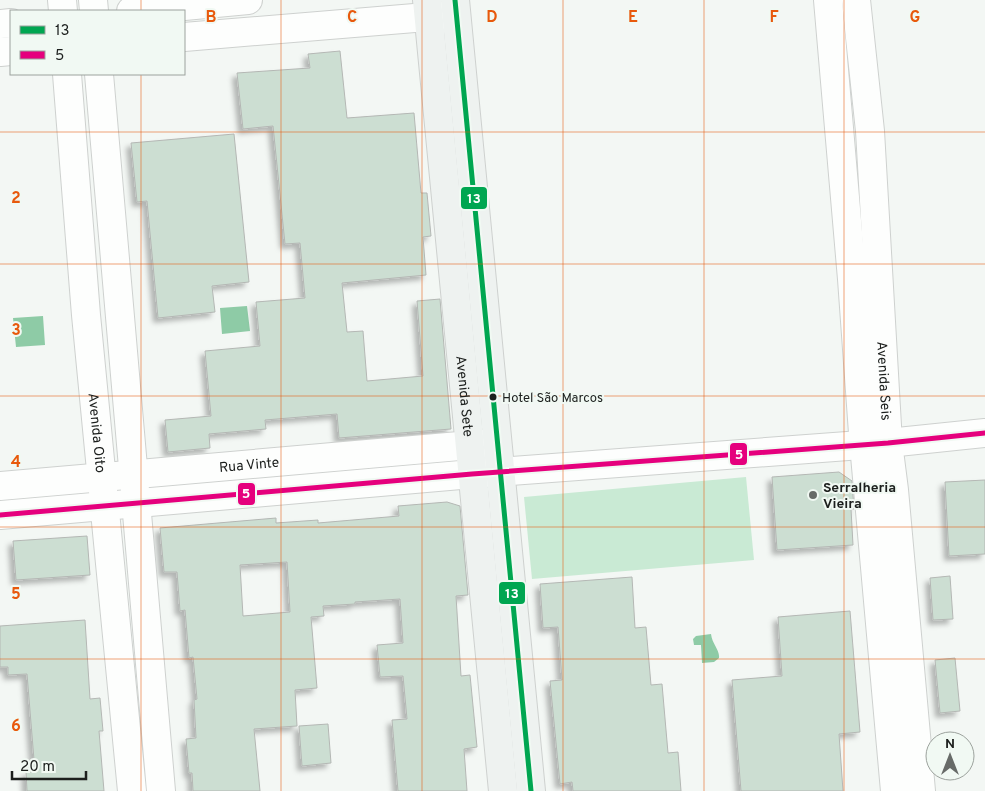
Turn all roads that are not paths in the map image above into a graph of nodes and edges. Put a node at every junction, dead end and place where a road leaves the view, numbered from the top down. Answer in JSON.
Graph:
{"nodes":[{"id":1,"x":248,"y":0,"type":"edge"},
{"id":2,"x":828,"y":0,"type":"edge"},
{"id":3,"x":856,"y":0,"type":"edge"},
{"id":4,"x":456,"y":7,"type":"edge"},
{"id":5,"x":428,"y":8,"type":"edge"},
{"id":6,"x":142,"y":10,"type":"edge"},
{"id":7,"x":185,"y":37,"type":"edge"},
{"id":8,"x":67,"y":75,"type":"edge"},
{"id":9,"x":100,"y":75,"type":"edge"},
{"id":10,"x":985,"y":433,"type":"edge"},
{"id":11,"x":498,"y":442,"type":"junction"},
{"id":12,"x":876,"y":443,"type":"junction"},
{"id":13,"x":470,"y":445,"type":"junction"},
{"id":14,"x":500,"y":472,"type":"junction"},
{"id":15,"x":133,"y":474,"type":"junction"},
{"id":16,"x":472,"y":474,"type":"junction"},
{"id":17,"x":101,"y":477,"type":"junction"},
{"id":18,"x":0,"y":486,"type":"edge"},
{"id":19,"x":135,"y":503,"type":"junction"},
{"id":20,"x":104,"y":506,"type":"junction"},
{"id":21,"x":0,"y":515,"type":"edge"},
{"id":22,"x":132,"y":791,"type":"edge"},
{"id":23,"x":161,"y":791,"type":"edge"},
{"id":24,"x":503,"y":791,"type":"edge"},
{"id":25,"x":531,"y":791,"type":"edge"},
{"id":26,"x":895,"y":791,"type":"edge"},
{"id":27,"x":921,"y":791,"type":"edge"}],
"edges":[{"from":1,"to":6,"type":"street"},
{"from":2,"to":12,"type":"street","name":"Avenida Seis"},
{"from":3,"to":12,"type":"street","name":"Avenida Seis"},
{"from":4,"to":5,"type":"street"},
{"from":4,"to":11,"type":"street","name":"Avenida Sete"},
{"from":5,"to":7,"type":"street"},
{"from":5,"to":13,"type":"street","name":"Avenida Sete"},
{"from":8,"to":17,"type":"street","name":"Avenida Oito"},
{"from":9,"to":15,"type":"street"},
{"from":10,"to":12,"type":"street"},
{"from":11,"to":13,"type":"street","name":"Rua Vinte"},
{"from":11,"to":14,"type":"street","name":"Avenida Sete"},
{"from":12,"to":14,"type":"street"},
{"from":12,"to":26,"type":"street","name":"Avenida Seis"},
{"from":12,"to":27,"type":"street","name":"Avenida Seis"},
{"from":13,"to":15,"type":"street","name":"Rua Vinte"},
{"from":13,"to":16,"type":"street","name":"Avenida Sete"},
{"from":14,"to":16,"type":"street"},
{"from":14,"to":25,"type":"street","name":"Avenida Sete"},
{"from":15,"to":17,"type":"street","name":"Rua Vinte"},
{"from":15,"to":19,"type":"street"},
{"from":16,"to":19,"type":"street"},
{"from":16,"to":24,"type":"street","name":"Avenida Sete"},
{"from":17,"to":18,"type":"street","name":"Rua Vinte"},
{"from":17,"to":20,"type":"street","name":"Avenida Oito"},
{"from":19,"to":20,"type":"street"},
{"from":19,"to":23,"type":"street"},
{"from":20,"to":21,"type":"street"},
{"from":20,"to":22,"type":"street","name":"Avenida Oito"}]}
